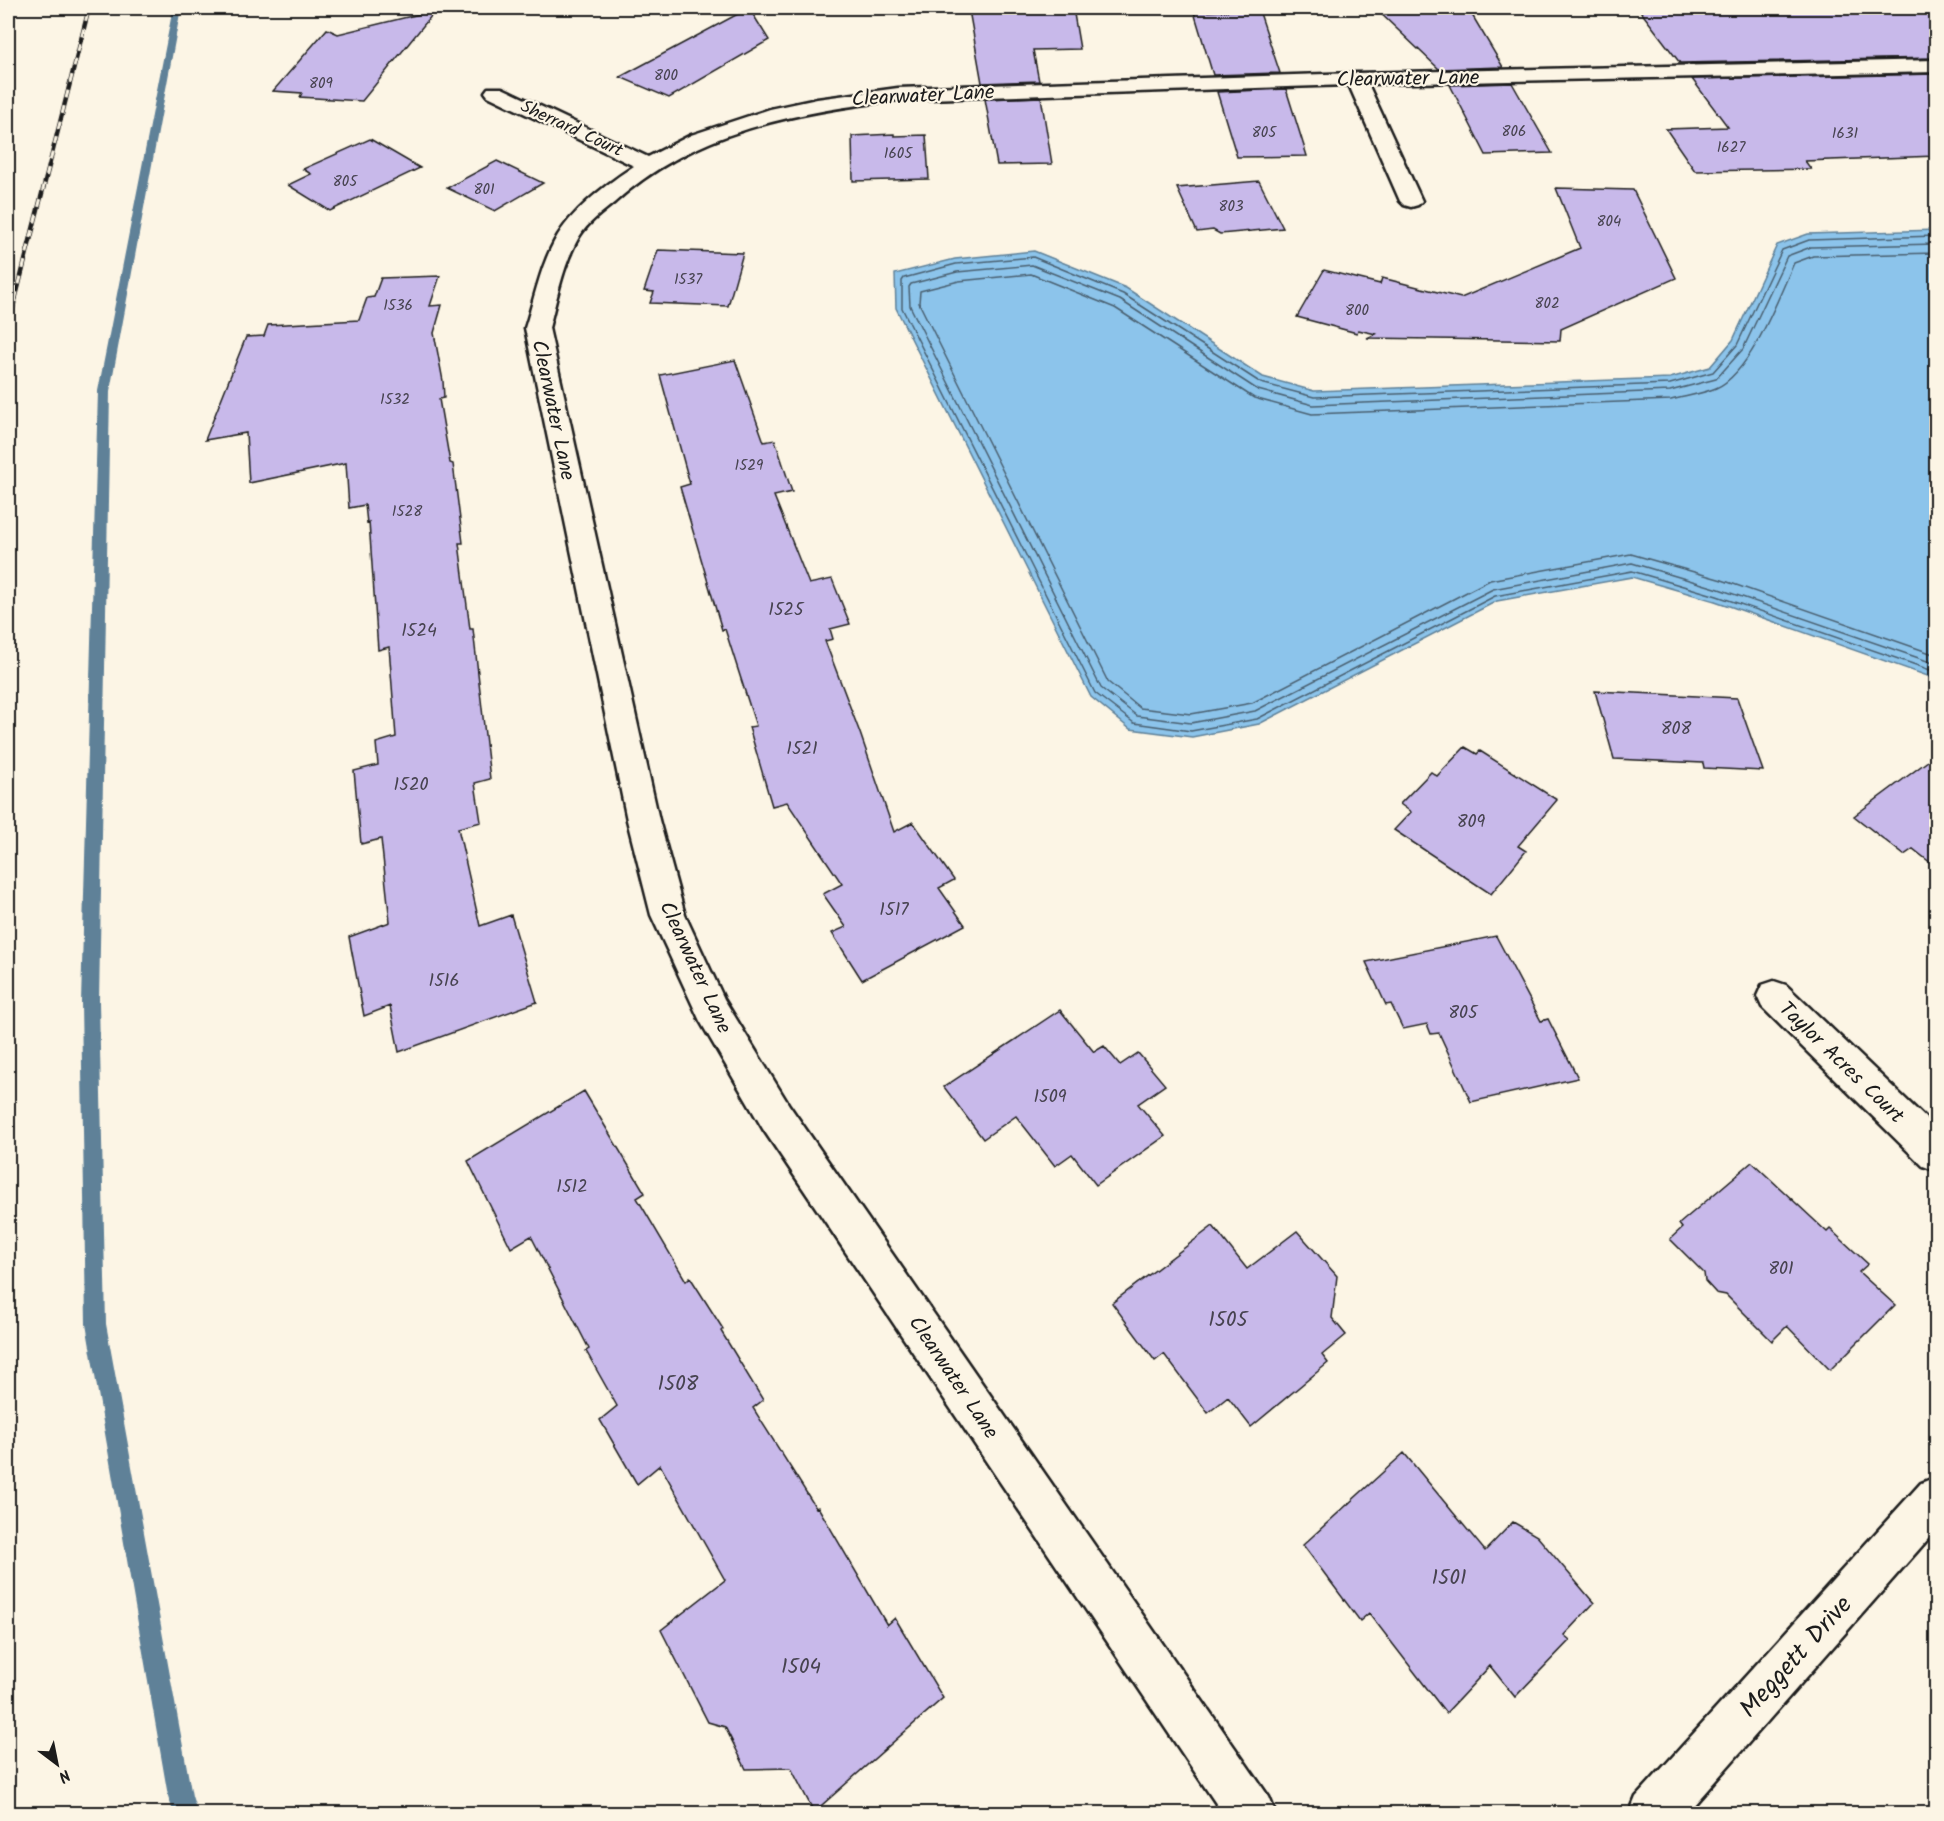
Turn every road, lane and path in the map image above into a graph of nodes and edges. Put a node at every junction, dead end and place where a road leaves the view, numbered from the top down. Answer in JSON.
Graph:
{"nodes":[{"id":1,"x":1936,"y":66,"type":"edge"},
{"id":2,"x":1356,"y":79,"type":"junction"},
{"id":3,"x":495,"y":92,"type":"dead end"},
{"id":4,"x":649,"y":165,"type":"junction"},
{"id":5,"x":1411,"y":201,"type":"dead end"},
{"id":6,"x":1774,"y":996,"type":"dead end"},
{"id":7,"x":1936,"y":1153,"type":"edge"},
{"id":8,"x":1936,"y":1498,"type":"edge"},
{"id":9,"x":1252,"y":1814,"type":"edge"},
{"id":10,"x":1653,"y":1814,"type":"edge"}],
"edges":[{"from":1,"to":2,"type":"street","name":"Clearwater Lane"},
{"from":2,"to":4,"type":"street","name":"Clearwater Lane"},
{"from":2,"to":5,"type":"street"},
{"from":3,"to":4,"type":"street","name":"Sherrard Court"},
{"from":4,"to":9,"type":"street","name":"Clearwater Lane"},
{"from":6,"to":7,"type":"street","name":"Taylor Acres Court"},
{"from":8,"to":10,"type":"street","name":"Meggett Drive"}]}
